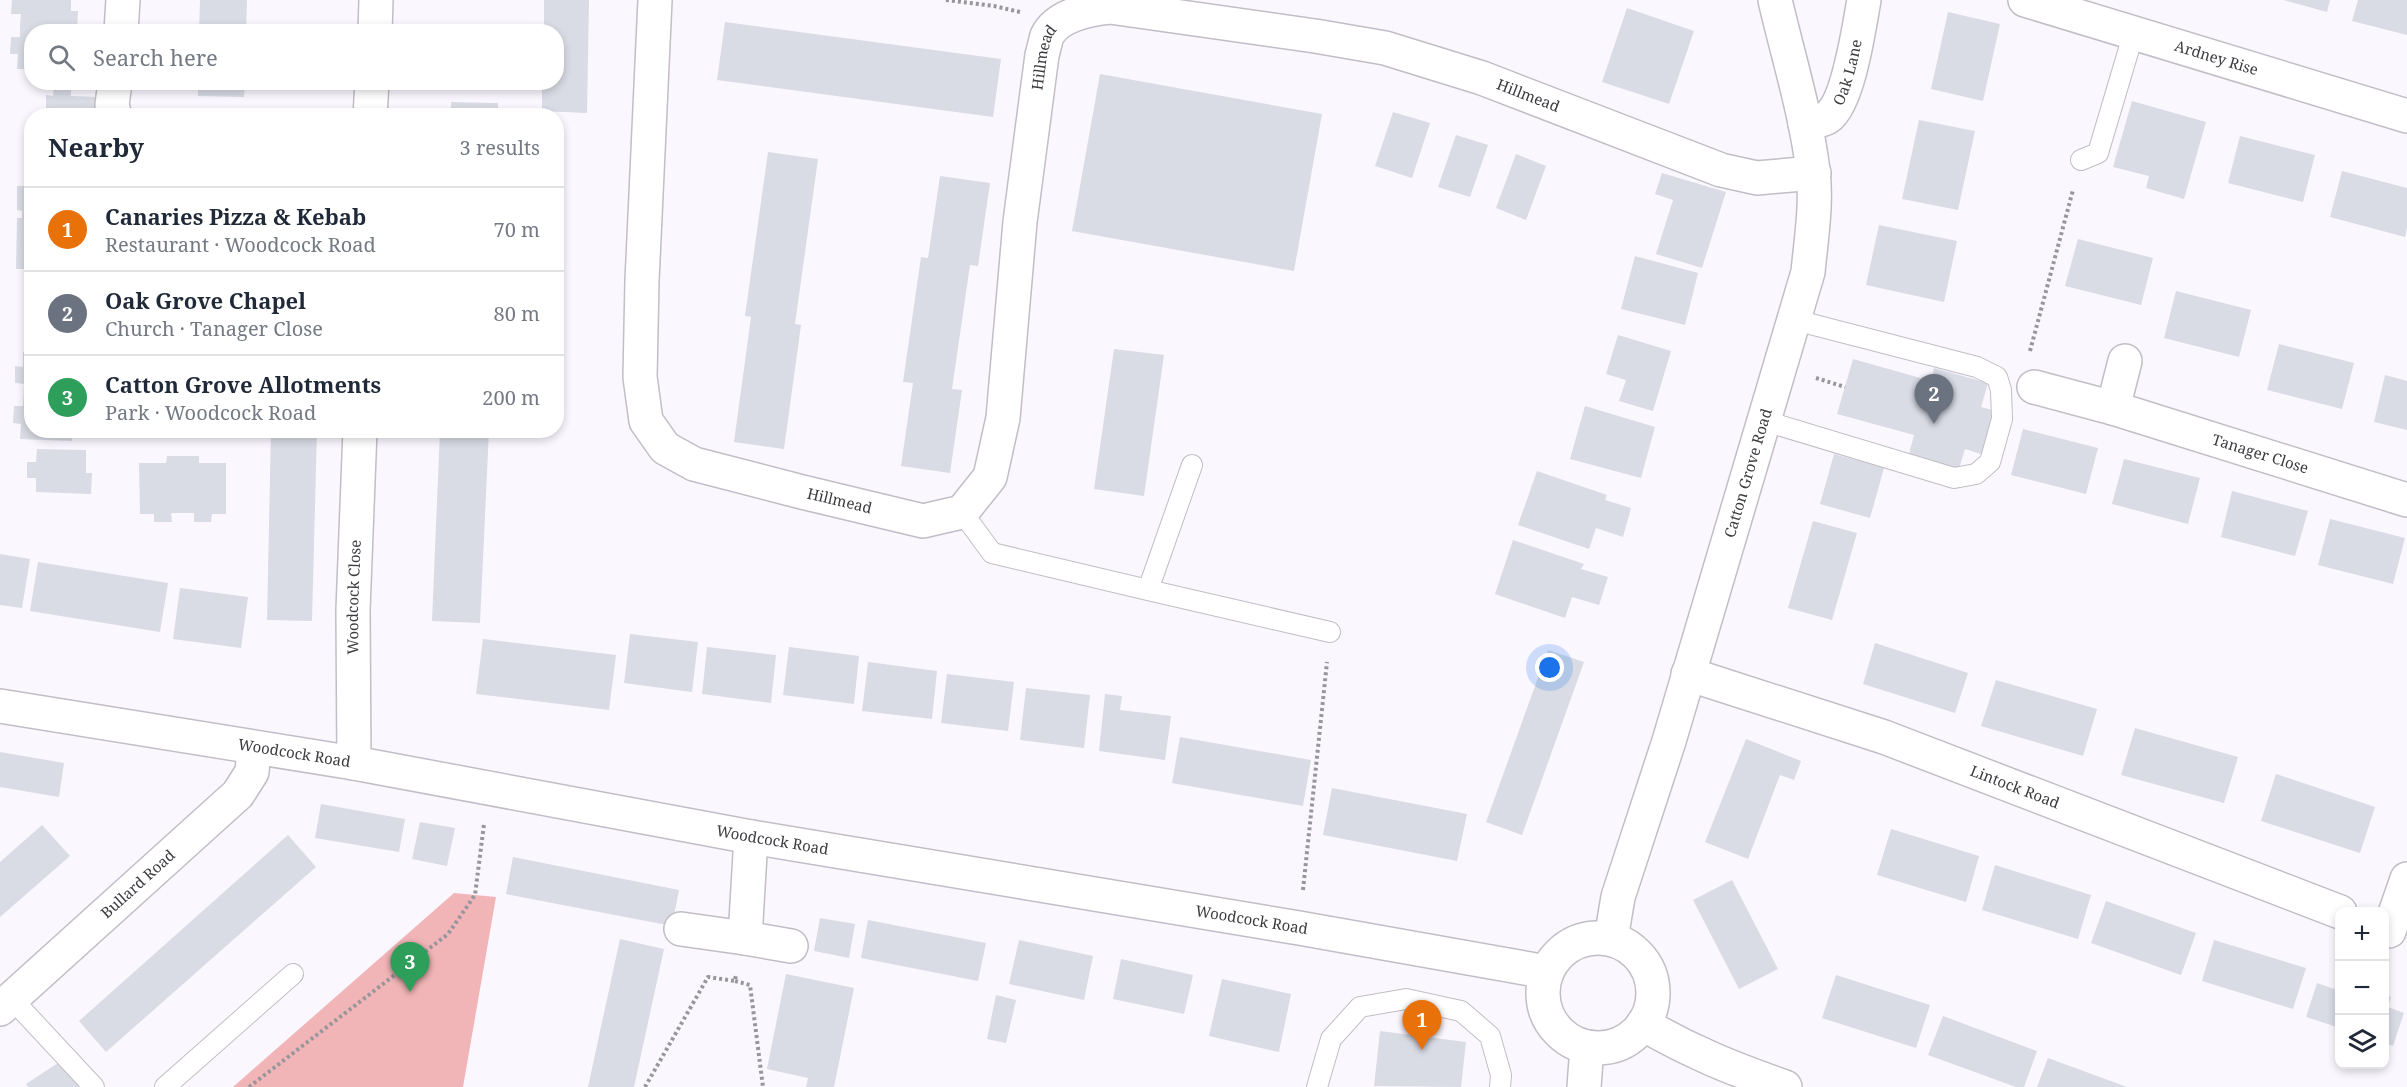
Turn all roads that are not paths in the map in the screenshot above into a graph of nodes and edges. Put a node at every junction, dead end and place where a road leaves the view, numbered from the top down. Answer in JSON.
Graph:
{"nodes":[{"id":1,"x":123,"y":0,"type":"edge"},
{"id":2,"x":375,"y":0,"type":"edge"},
{"id":3,"x":655,"y":0,"type":"edge"},
{"id":4,"x":1775,"y":0,"type":"edge"},
{"id":5,"x":1864,"y":0,"type":"edge"},
{"id":6,"x":2025,"y":0,"type":"edge"},
{"id":7,"x":1059,"y":11,"type":"edge"},
{"id":8,"x":122,"y":24,"type":"edge"},
{"id":9,"x":375,"y":24,"type":"edge"},
{"id":10,"x":2134,"y":32,"type":"junction"},
{"id":11,"x":115,"y":90,"type":"edge"},
{"id":12,"x":372,"y":90,"type":"edge"},
{"id":13,"x":113,"y":108,"type":"edge"},
{"id":14,"x":370,"y":108,"type":"edge"},
{"id":15,"x":2407,"y":116,"type":"edge"},
{"id":16,"x":1805,"y":124,"type":"junction"},
{"id":17,"x":2081,"y":160,"type":"road end"},
{"id":18,"x":1814,"y":173,"type":"junction"},
{"id":19,"x":1795,"y":320,"type":"junction"},
{"id":20,"x":2125,"y":361,"type":"dead end"},
{"id":21,"x":2034,"y":387,"type":"road end"},
{"id":22,"x":2112,"y":408,"type":"junction"},
{"id":23,"x":1765,"y":421,"type":"junction"},
{"id":24,"x":360,"y":438,"type":"edge"},
{"id":25,"x":1192,"y":465,"type":"dead end"},
{"id":26,"x":2407,"y":500,"type":"edge"},
{"id":27,"x":963,"y":512,"type":"junction"},
{"id":28,"x":1148,"y":590,"type":"junction"},
{"id":29,"x":1330,"y":632,"type":"road end"},
{"id":30,"x":1688,"y":674,"type":"junction"},
{"id":31,"x":0,"y":706,"type":"edge"},
{"id":32,"x":254,"y":748,"type":"junction"},
{"id":33,"x":354,"y":763,"type":"junction"},
{"id":34,"x":752,"y":837,"type":"junction"},
{"id":35,"x":2407,"y":879,"type":"edge"},
{"id":36,"x":2335,"y":910,"type":"edge"},
{"id":37,"x":2389,"y":927,"type":"edge"},
{"id":38,"x":681,"y":929,"type":"dead end"},
{"id":39,"x":745,"y":938,"type":"junction"},
{"id":40,"x":1611,"y":939,"type":"junction"},
{"id":41,"x":791,"y":946,"type":"dead end"},
{"id":42,"x":1547,"y":972,"type":"junction"},
{"id":43,"x":293,"y":974,"type":"dead end"},
{"id":44,"x":6,"y":1004,"type":"edge"},
{"id":45,"x":1643,"y":1024,"type":"junction"},
{"id":46,"x":1587,"y":1047,"type":"junction"},
{"id":47,"x":94,"y":1087,"type":"edge"},
{"id":48,"x":165,"y":1087,"type":"edge"},
{"id":49,"x":1317,"y":1087,"type":"edge"},
{"id":50,"x":1500,"y":1087,"type":"edge"},
{"id":51,"x":1584,"y":1087,"type":"edge"},
{"id":52,"x":1785,"y":1087,"type":"edge"}],
"edges":[{"from":1,"to":8,"type":"street"},
{"from":2,"to":9,"type":"street"},
{"from":3,"to":27,"type":"street","name":"Hillmead"},
{"from":4,"to":16,"type":"street","name":"Catton Grove Road"},
{"from":5,"to":16,"type":"street","name":"Oak Lane"},
{"from":6,"to":10,"type":"street","name":"Ardney Rise"},
{"from":7,"to":18,"type":"street","name":"Hillmead"},
{"from":7,"to":27,"type":"street","name":"Hillmead"},
{"from":10,"to":15,"type":"street","name":"Ardney Rise"},
{"from":10,"to":17,"type":"lane"},
{"from":11,"to":13,"type":"street"},
{"from":12,"to":14,"type":"street"},
{"from":16,"to":18,"type":"street","name":"Catton Grove Road"},
{"from":18,"to":19,"type":"street","name":"Catton Grove Road"},
{"from":19,"to":23,"type":"street","name":"Catton Grove Road"},
{"from":19,"to":23,"type":"lane"},
{"from":20,"to":22,"type":"street"},
{"from":21,"to":22,"type":"street","name":"Tanager Close"},
{"from":22,"to":26,"type":"street","name":"Tanager Close"},
{"from":23,"to":30,"type":"street","name":"Catton Grove Road"},
{"from":24,"to":33,"type":"street","name":"Woodcock Close"},
{"from":25,"to":28,"type":"lane"},
{"from":27,"to":28,"type":"lane"},
{"from":28,"to":29,"type":"lane"},
{"from":30,"to":36,"type":"street","name":"Lintock Road"},
{"from":30,"to":40,"type":"street","name":"Catton Grove Road"},
{"from":31,"to":32,"type":"street","name":"Woodcock Road"},
{"from":32,"to":33,"type":"street","name":"Woodcock Road"},
{"from":32,"to":44,"type":"street","name":"Bullard Road"},
{"from":33,"to":34,"type":"street","name":"Woodcock Road"},
{"from":34,"to":39,"type":"street"},
{"from":34,"to":42,"type":"street","name":"Woodcock Road"},
{"from":35,"to":37,"type":"street"},
{"from":38,"to":39,"type":"street"},
{"from":39,"to":41,"type":"street"},
{"from":40,"to":42,"type":"street"},
{"from":40,"to":45,"type":"street"},
{"from":42,"to":46,"type":"street"},
{"from":43,"to":48,"type":"lane"},
{"from":44,"to":47,"type":"lane"},
{"from":45,"to":46,"type":"street"},
{"from":45,"to":52,"type":"street"},
{"from":46,"to":51,"type":"street"},
{"from":49,"to":50,"type":"lane"}]}
